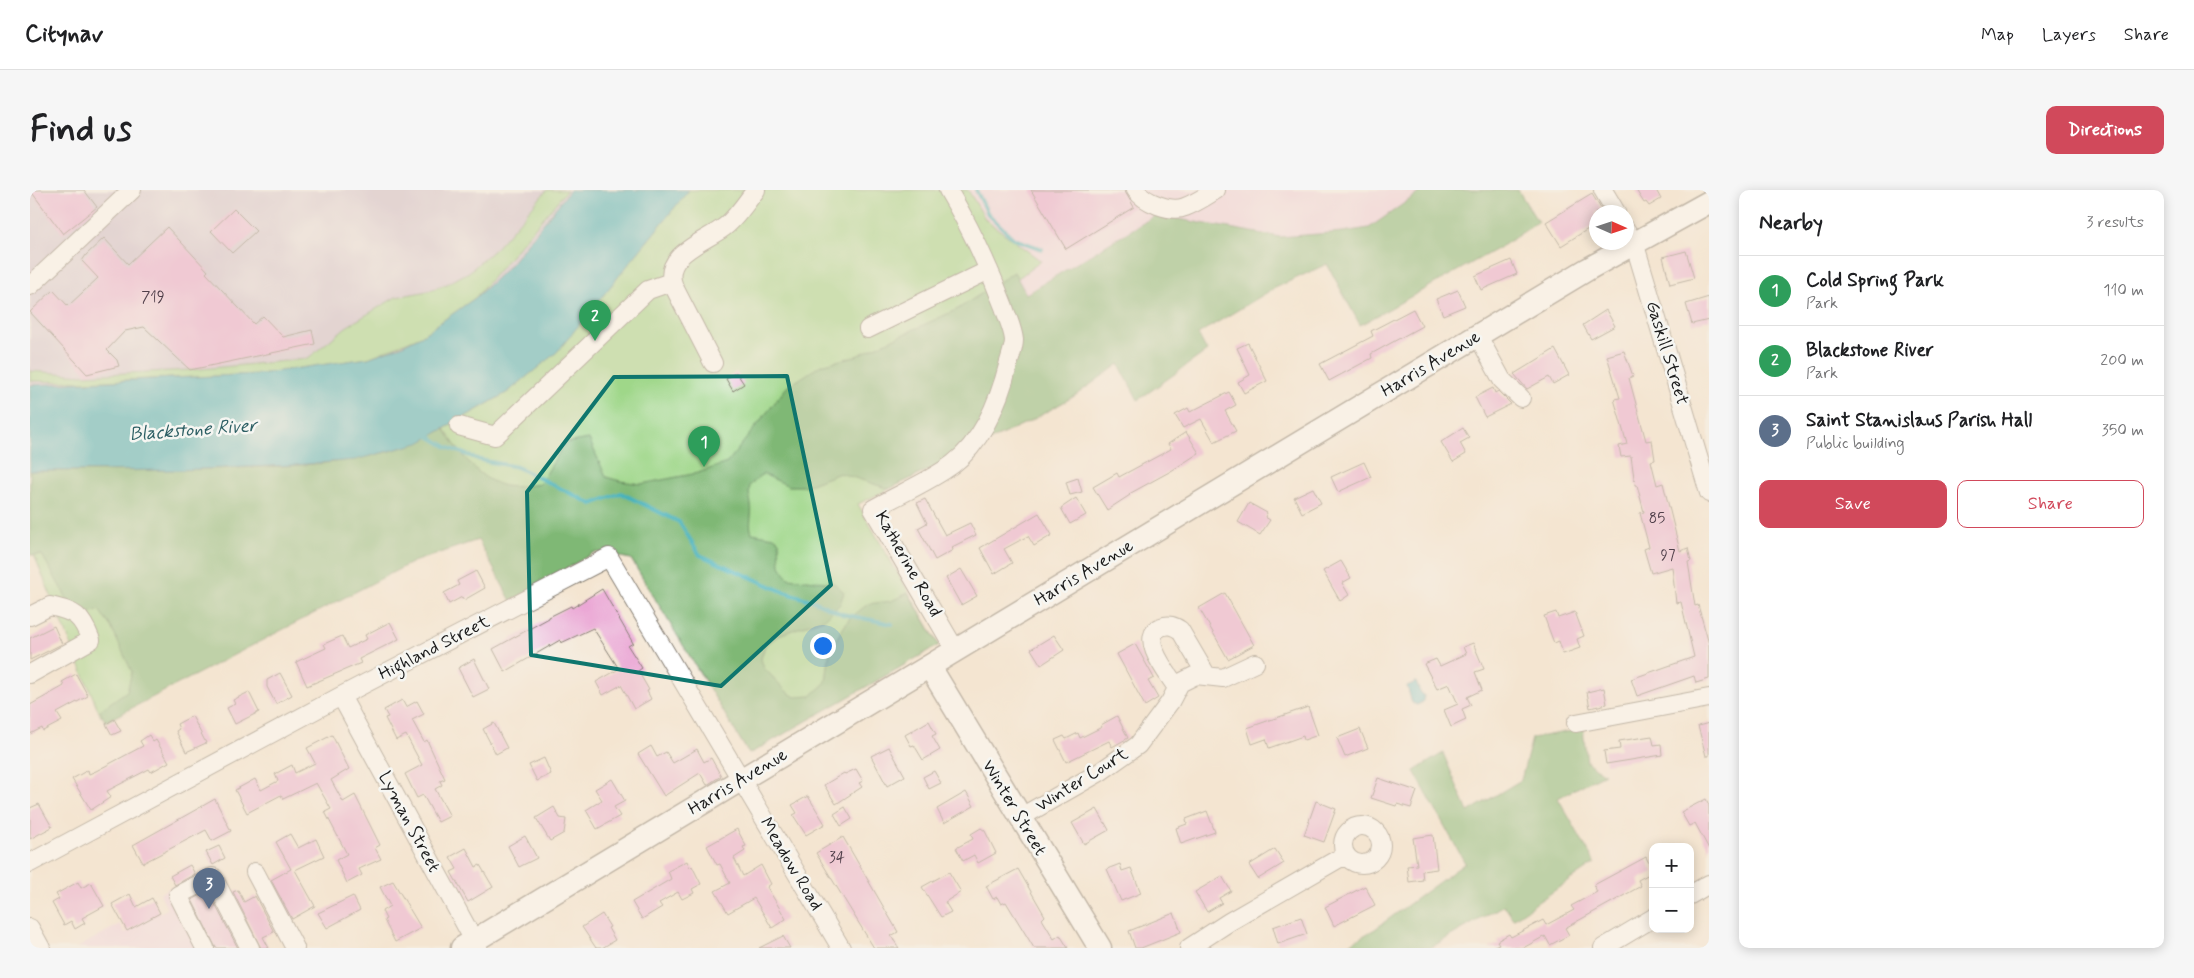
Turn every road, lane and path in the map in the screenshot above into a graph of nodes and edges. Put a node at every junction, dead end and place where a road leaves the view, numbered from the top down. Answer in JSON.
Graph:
{"nodes":[{"id":1,"x":132,"y":190,"type":"edge"},
{"id":2,"x":756,"y":190,"type":"edge"},
{"id":3,"x":948,"y":190,"type":"edge"},
{"id":4,"x":1136,"y":190,"type":"edge"},
{"id":5,"x":1216,"y":190,"type":"edge"},
{"id":6,"x":1603,"y":190,"type":"edge"},
{"id":7,"x":1709,"y":202,"type":"edge"},
{"id":8,"x":1612,"y":205,"type":"edge"},
{"id":9,"x":1634,"y":234,"type":"edge"},
{"id":10,"x":1634,"y":249,"type":"edge"},
{"id":11,"x":1609,"y":250,"type":"edge"},
{"id":12,"x":989,"y":270,"type":"junction"},
{"id":13,"x":671,"y":282,"type":"junction"},
{"id":14,"x":30,"y":286,"type":"edge"},
{"id":15,"x":868,"y":329,"type":"dead end"},
{"id":16,"x":1478,"y":336,"type":"junction"},
{"id":17,"x":713,"y":363,"type":"dead end"},
{"id":18,"x":1521,"y":398,"type":"dead end"},
{"id":19,"x":458,"y":426,"type":"dead end"},
{"id":20,"x":1709,"y":493,"type":"edge"},
{"id":21,"x":30,"y":616,"type":"edge"},
{"id":22,"x":956,"y":650,"type":"junction"},
{"id":23,"x":1255,"y":663,"type":"dead end"},
{"id":24,"x":930,"y":667,"type":"junction"},
{"id":25,"x":30,"y":674,"type":"edge"},
{"id":26,"x":1207,"y":676,"type":"junction"},
{"id":27,"x":1177,"y":688,"type":"junction"},
{"id":28,"x":341,"y":696,"type":"junction"},
{"id":29,"x":1709,"y":698,"type":"edge"},
{"id":30,"x":1576,"y":723,"type":"dead end"},
{"id":31,"x":742,"y":780,"type":"junction"},
{"id":32,"x":1021,"y":818,"type":"junction"},
{"id":33,"x":1346,"y":855,"type":"dead end"},
{"id":34,"x":30,"y":863,"type":"edge"},
{"id":35,"x":255,"y":872,"type":"dead end"},
{"id":36,"x":1709,"y":884,"type":"edge"},
{"id":37,"x":1694,"y":893,"type":"edge"},
{"id":38,"x":1649,"y":920,"type":"edge"},
{"id":39,"x":30,"y":928,"type":"edge"},
{"id":40,"x":471,"y":946,"type":"edge"},
{"id":41,"x":41,"y":948,"type":"edge"},
{"id":42,"x":205,"y":948,"type":"edge"},
{"id":43,"x":250,"y":948,"type":"edge"},
{"id":44,"x":295,"y":948,"type":"edge"},
{"id":45,"x":841,"y":948,"type":"edge"},
{"id":46,"x":1100,"y":948,"type":"edge"},
{"id":47,"x":1189,"y":948,"type":"edge"},
{"id":48,"x":1603,"y":948,"type":"edge"}],
"edges":[{"from":1,"to":14,"type":"street"},
{"from":2,"to":13,"type":"street"},
{"from":3,"to":12,"type":"street","name":"Katherine Road"},
{"from":4,"to":5,"type":"street"},
{"from":6,"to":8,"type":"street"},
{"from":7,"to":9,"type":"main road","name":"Harris Avenue"},
{"from":10,"to":20,"type":"street","name":"Gaskill Street"},
{"from":11,"to":16,"type":"main road","name":"Harris Avenue"},
{"from":12,"to":15,"type":"street"},
{"from":12,"to":22,"type":"street","name":"Katherine Road"},
{"from":13,"to":17,"type":"street"},
{"from":13,"to":19,"type":"street"},
{"from":16,"to":18,"type":"street"},
{"from":16,"to":22,"type":"main road","name":"Harris Avenue"},
{"from":21,"to":25,"type":"street"},
{"from":22,"to":24,"type":"main road","name":"Harris Avenue"},
{"from":23,"to":26,"type":"street","name":"Winter Court"},
{"from":24,"to":31,"type":"main road","name":"Harris Avenue"},
{"from":24,"to":32,"type":"main road","name":"Winter Street"},
{"from":26,"to":27,"type":"street","name":"Winter Court"},
{"from":26,"to":27,"type":"street"},
{"from":27,"to":32,"type":"street","name":"Winter Court"},
{"from":28,"to":31,"type":"street","name":"Highland Street"},
{"from":28,"to":34,"type":"street","name":"Highland Street"},
{"from":28,"to":40,"type":"street","name":"Lyman Street"},
{"from":29,"to":30,"type":"street"},
{"from":31,"to":40,"type":"main road","name":"Harris Avenue"},
{"from":31,"to":45,"type":"street","name":"Meadow Road"},
{"from":32,"to":46,"type":"main road","name":"Winter Street"},
{"from":33,"to":47,"type":"street"},
{"from":35,"to":44,"type":"street"},
{"from":36,"to":37,"type":"street"},
{"from":38,"to":48,"type":"street"},
{"from":39,"to":41,"type":"street"},
{"from":42,"to":43,"type":"street"}]}
